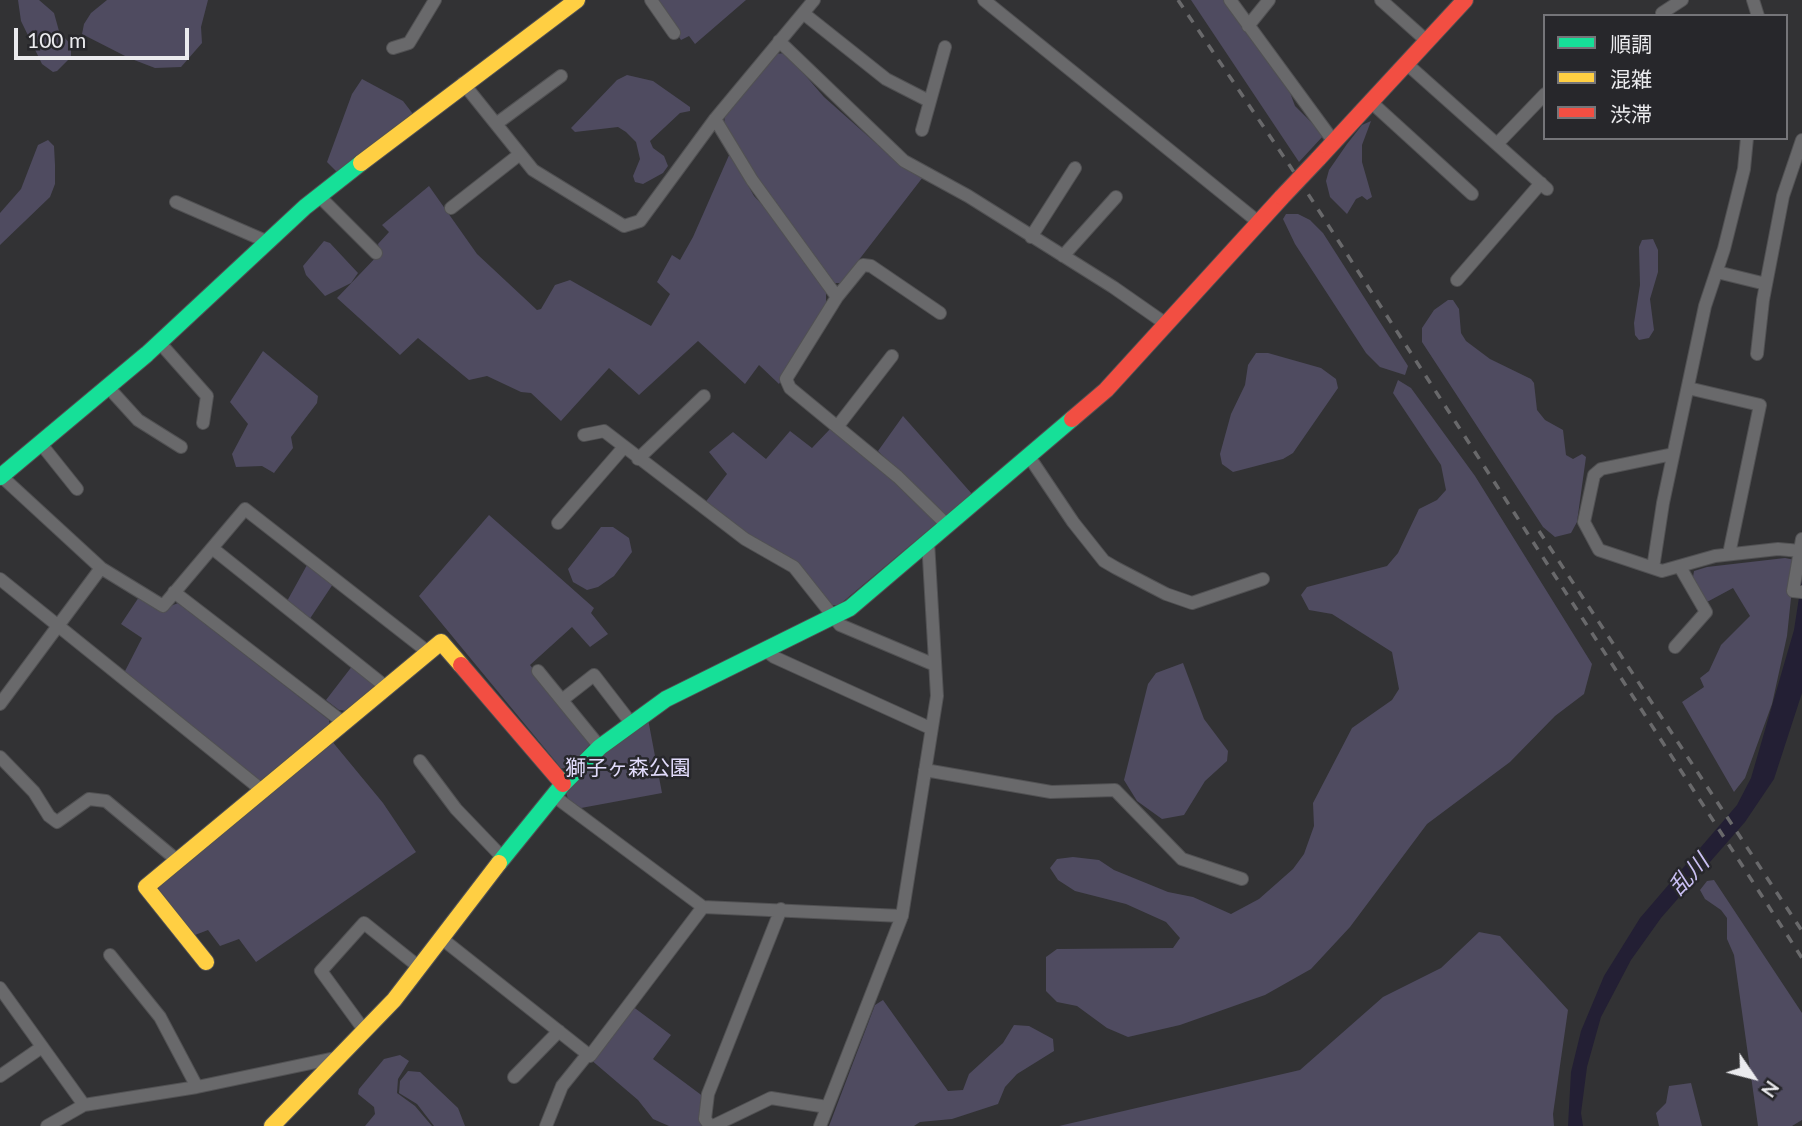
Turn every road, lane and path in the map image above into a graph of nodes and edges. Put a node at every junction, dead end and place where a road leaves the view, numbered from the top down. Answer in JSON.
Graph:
{"nodes":[{"id":1,"x":435,"y":0,"type":"edge"},
{"id":2,"x":577,"y":0,"type":"edge"},
{"id":3,"x":651,"y":0,"type":"edge"},
{"id":4,"x":814,"y":0,"type":"edge"},
{"id":5,"x":984,"y":0,"type":"edge"},
{"id":6,"x":1230,"y":0,"type":"edge"},
{"id":7,"x":1269,"y":0,"type":"edge"},
{"id":8,"x":1381,"y":0,"type":"edge"},
{"id":9,"x":1465,"y":0,"type":"edge"},
{"id":10,"x":1682,"y":0,"type":"edge"},
{"id":11,"x":803,"y":13,"type":"junction"},
{"id":12,"x":1662,"y":13,"type":"dead end"},
{"id":13,"x":1248,"y":26,"type":"junction"},
{"id":14,"x":674,"y":33,"type":"dead end"},
{"id":15,"x":779,"y":41,"type":"junction"},
{"id":16,"x":1428,"y":42,"type":"junction"},
{"id":17,"x":945,"y":47,"type":"dead end"},
{"id":18,"x":393,"y":48,"type":"dead end"},
{"id":19,"x":1408,"y":65,"type":"junction"},
{"id":20,"x":561,"y":76,"type":"dead end"},
{"id":21,"x":463,"y":83,"type":"junction"},
{"id":22,"x":1543,"y":96,"type":"edge"},
{"id":23,"x":929,"y":101,"type":"junction"},
{"id":24,"x":1371,"y":102,"type":"junction"},
{"id":25,"x":715,"y":119,"type":"junction"},
{"id":26,"x":496,"y":124,"type":"junction"},
{"id":27,"x":922,"y":131,"type":"dead end"},
{"id":28,"x":1747,"y":140,"type":"edge"},
{"id":29,"x":1802,"y":140,"type":"edge"},
{"id":30,"x":1334,"y":142,"type":"junction"},
{"id":31,"x":1497,"y":144,"type":"junction"},
{"id":32,"x":520,"y":153,"type":"junction"},
{"id":33,"x":1075,"y":168,"type":"dead end"},
{"id":34,"x":1472,"y":194,"type":"dead end"},
{"id":35,"x":319,"y":196,"type":"junction"},
{"id":36,"x":1116,"y":197,"type":"dead end"},
{"id":37,"x":176,"y":202,"type":"dead end"},
{"id":38,"x":451,"y":208,"type":"dead end"},
{"id":39,"x":1257,"y":221,"type":"junction"},
{"id":40,"x":1031,"y":237,"type":"junction"},
{"id":41,"x":268,"y":242,"type":"junction"},
{"id":42,"x":376,"y":253,"type":"dead end"},
{"id":43,"x":1063,"y":256,"type":"junction"},
{"id":44,"x":1717,"y":272,"type":"junction"},
{"id":45,"x":1457,"y":279,"type":"dead end"},
{"id":46,"x":1766,"y":284,"type":"junction"},
{"id":47,"x":837,"y":296,"type":"junction"},
{"id":48,"x":940,"y":313,"type":"dead end"},
{"id":49,"x":1166,"y":324,"type":"junction"},
{"id":50,"x":160,"y":343,"type":"junction"},
{"id":51,"x":1757,"y":354,"type":"dead end"},
{"id":52,"x":892,"y":356,"type":"dead end"},
{"id":53,"x":108,"y":387,"type":"junction"},
{"id":54,"x":1688,"y":388,"type":"junction"},
{"id":55,"x":704,"y":397,"type":"dead end"},
{"id":56,"x":203,"y":423,"type":"dead end"},
{"id":57,"x":837,"y":426,"type":"junction"},
{"id":58,"x":584,"y":435,"type":"dead end"},
{"id":59,"x":41,"y":444,"type":"junction"},
{"id":60,"x":181,"y":447,"type":"dead end"},
{"id":61,"x":624,"y":447,"type":"junction"},
{"id":62,"x":1673,"y":454,"type":"junction"},
{"id":63,"x":1030,"y":458,"type":"junction"},
{"id":64,"x":638,"y":459,"type":"junction"},
{"id":65,"x":0,"y":476,"type":"edge"},
{"id":66,"x":77,"y":489,"type":"dead end"},
{"id":67,"x":558,"y":523,"type":"dead end"},
{"id":68,"x":947,"y":526,"type":"junction"},
{"id":69,"x":928,"y":541,"type":"junction"},
{"id":70,"x":1801,"y":545,"type":"edge"},
{"id":71,"x":212,"y":548,"type":"junction"},
{"id":72,"x":1729,"y":554,"type":"junction"},
{"id":73,"x":1680,"y":567,"type":"junction"},
{"id":74,"x":102,"y":568,"type":"junction"},
{"id":75,"x":1653,"y":568,"type":"junction"},
{"id":76,"x":0,"y":579,"type":"edge"},
{"id":77,"x":1263,"y":579,"type":"dead end"},
{"id":78,"x":1798,"y":591,"type":"edge"},
{"id":79,"x":174,"y":592,"type":"junction"},
{"id":80,"x":836,"y":617,"type":"junction"},
{"id":81,"x":58,"y":628,"type":"junction"},
{"id":82,"x":1675,"y":647,"type":"dead end"},
{"id":83,"x":765,"y":651,"type":"junction"},
{"id":84,"x":428,"y":652,"type":"junction"},
{"id":85,"x":935,"y":665,"type":"junction"},
{"id":86,"x":538,"y":671,"type":"dead end"},
{"id":87,"x":0,"y":681,"type":"edge"},
{"id":88,"x":386,"y":687,"type":"junction"},
{"id":89,"x":11,"y":690,"type":"junction"},
{"id":90,"x":562,"y":700,"type":"junction"},
{"id":91,"x":0,"y":704,"type":"edge"},
{"id":92,"x":345,"y":723,"type":"junction"},
{"id":93,"x":631,"y":723,"type":"junction"},
{"id":94,"x":930,"y":728,"type":"junction"},
{"id":95,"x":600,"y":747,"type":"junction"},
{"id":96,"x":0,"y":757,"type":"edge"},
{"id":97,"x":420,"y":761,"type":"dead end"},
{"id":98,"x":925,"y":770,"type":"junction"},
{"id":99,"x":263,"y":790,"type":"junction"},
{"id":100,"x":558,"y":790,"type":"junction"},
{"id":101,"x":503,"y":858,"type":"junction"},
{"id":102,"x":178,"y":861,"type":"junction"},
{"id":103,"x":1242,"y":879,"type":"dead end"},
{"id":104,"x":703,"y":907,"type":"junction"},
{"id":105,"x":781,"y":909,"type":"junction"},
{"id":106,"x":902,"y":916,"type":"junction"},
{"id":107,"x":441,"y":938,"type":"junction"},
{"id":108,"x":110,"y":955,"type":"dead end"},
{"id":109,"x":206,"y":962,"type":"dead end"},
{"id":110,"x":419,"y":967,"type":"junction"},
{"id":111,"x":2,"y":995,"type":"edge"},
{"id":112,"x":364,"y":1030,"type":"junction"},
{"id":113,"x":559,"y":1031,"type":"junction"},
{"id":114,"x":42,"y":1046,"type":"junction"},
{"id":115,"x":587,"y":1055,"type":"junction"},
{"id":116,"x":335,"y":1058,"type":"junction"},
{"id":117,"x":0,"y":1076,"type":"edge"},
{"id":118,"x":514,"y":1077,"type":"dead end"},
{"id":119,"x":197,"y":1087,"type":"junction"},
{"id":120,"x":85,"y":1105,"type":"junction"},
{"id":121,"x":827,"y":1108,"type":"junction"},
{"id":122,"x":47,"y":1126,"type":"edge"},
{"id":123,"x":272,"y":1126,"type":"edge"},
{"id":124,"x":546,"y":1126,"type":"edge"},
{"id":125,"x":711,"y":1126,"type":"edge"},
{"id":126,"x":820,"y":1126,"type":"edge"}],
"edges":[{"from":1,"to":18,"type":"street"},
{"from":2,"to":21,"type":"street"},
{"from":3,"to":14,"type":"street"},
{"from":4,"to":11,"type":"street"},
{"from":5,"to":39,"type":"street"},
{"from":6,"to":13,"type":"street"},
{"from":7,"to":13,"type":"street"},
{"from":8,"to":16,"type":"street"},
{"from":9,"to":16,"type":"street"},
{"from":10,"to":12,"type":"street"},
{"from":11,"to":15,"type":"street"},
{"from":11,"to":23,"type":"street"},
{"from":13,"to":30,"type":"street"},
{"from":15,"to":25,"type":"street"},
{"from":15,"to":40,"type":"street"},
{"from":16,"to":19,"type":"street"},
{"from":17,"to":23,"type":"street"},
{"from":19,"to":24,"type":"street"},
{"from":19,"to":31,"type":"street"},
{"from":20,"to":26,"type":"street"},
{"from":21,"to":26,"type":"street"},
{"from":21,"to":35,"type":"street"},
{"from":22,"to":31,"type":"street"},
{"from":23,"to":27,"type":"street"},
{"from":24,"to":30,"type":"street"},
{"from":24,"to":34,"type":"street"},
{"from":25,"to":32,"type":"street"},
{"from":25,"to":47,"type":"street"},
{"from":26,"to":32,"type":"street"},
{"from":28,"to":44,"type":"street"},
{"from":29,"to":46,"type":"street"},
{"from":30,"to":39,"type":"street","bridge":true},
{"from":31,"to":45,"type":"street"},
{"from":32,"to":38,"type":"street"},
{"from":33,"to":40,"type":"street"},
{"from":35,"to":41,"type":"street"},
{"from":35,"to":42,"type":"street"},
{"from":36,"to":43,"type":"street"},
{"from":37,"to":41,"type":"street"},
{"from":39,"to":49,"type":"street"},
{"from":40,"to":43,"type":"street"},
{"from":41,"to":50,"type":"street"},
{"from":43,"to":49,"type":"street"},
{"from":44,"to":46,"type":"street"},
{"from":44,"to":54,"type":"street"},
{"from":46,"to":51,"type":"street"},
{"from":47,"to":48,"type":"street"},
{"from":47,"to":57,"type":"street"},
{"from":49,"to":63,"type":"street"},
{"from":50,"to":53,"type":"street"},
{"from":50,"to":56,"type":"street"},
{"from":52,"to":57,"type":"street"},
{"from":53,"to":59,"type":"street"},
{"from":53,"to":60,"type":"street"},
{"from":54,"to":62,"type":"street"},
{"from":54,"to":72,"type":"street"},
{"from":55,"to":64,"type":"street"},
{"from":57,"to":68,"type":"street"},
{"from":58,"to":61,"type":"street"},
{"from":59,"to":65,"type":"street"},
{"from":59,"to":66,"type":"street"},
{"from":61,"to":64,"type":"street"},
{"from":61,"to":67,"type":"street"},
{"from":62,"to":75,"type":"street"},
{"from":62,"to":75,"type":"street"},
{"from":63,"to":68,"type":"street"},
{"from":63,"to":77,"type":"street"},
{"from":64,"to":80,"type":"street"},
{"from":65,"to":74,"type":"street"},
{"from":68,"to":69,"type":"street"},
{"from":69,"to":80,"type":"street"},
{"from":69,"to":85,"type":"street"},
{"from":70,"to":72,"type":"street"},
{"from":70,"to":78,"type":"street"},
{"from":71,"to":79,"type":"street"},
{"from":71,"to":84,"type":"street"},
{"from":71,"to":88,"type":"street"},
{"from":72,"to":73,"type":"street"},
{"from":73,"to":75,"type":"street"},
{"from":73,"to":82,"type":"street"},
{"from":74,"to":79,"type":"street"},
{"from":74,"to":81,"type":"street"},
{"from":76,"to":81,"type":"street"},
{"from":79,"to":92,"type":"street"},
{"from":80,"to":83,"type":"street"},
{"from":80,"to":85,"type":"street"},
{"from":81,"to":89,"type":"street"},
{"from":81,"to":99,"type":"street"},
{"from":83,"to":93,"type":"street"},
{"from":83,"to":94,"type":"street"},
{"from":84,"to":88,"type":"street"},
{"from":84,"to":100,"type":"street"},
{"from":85,"to":94,"type":"street"},
{"from":86,"to":90,"type":"street"},
{"from":87,"to":89,"type":"street"},
{"from":88,"to":92,"type":"street"},
{"from":89,"to":91,"type":"street"},
{"from":90,"to":93,"type":"street"},
{"from":90,"to":95,"type":"street"},
{"from":92,"to":99,"type":"street"},
{"from":93,"to":95,"type":"street"},
{"from":94,"to":98,"type":"street"},
{"from":95,"to":100,"type":"street"},
{"from":96,"to":102,"type":"street"},
{"from":97,"to":101,"type":"street"},
{"from":98,"to":103,"type":"street"},
{"from":98,"to":106,"type":"street"},
{"from":99,"to":102,"type":"street"},
{"from":100,"to":101,"type":"street"},
{"from":100,"to":104,"type":"street"},
{"from":101,"to":107,"type":"street"},
{"from":102,"to":109,"type":"street"},
{"from":104,"to":105,"type":"street"},
{"from":104,"to":115,"type":"street"},
{"from":105,"to":106,"type":"street"},
{"from":105,"to":125,"type":"street"},
{"from":106,"to":121,"type":"street"},
{"from":107,"to":110,"type":"street"},
{"from":107,"to":113,"type":"street"},
{"from":108,"to":119,"type":"street"},
{"from":110,"to":112,"type":"street"},
{"from":110,"to":112,"type":"street"},
{"from":111,"to":114,"type":"street"},
{"from":112,"to":116,"type":"street"},
{"from":113,"to":115,"type":"street"},
{"from":113,"to":118,"type":"street"},
{"from":114,"to":117,"type":"street"},
{"from":114,"to":120,"type":"street"},
{"from":115,"to":124,"type":"street"},
{"from":116,"to":119,"type":"street"},
{"from":116,"to":123,"type":"street"},
{"from":119,"to":120,"type":"street"},
{"from":120,"to":122,"type":"street"},
{"from":121,"to":125,"type":"street"},
{"from":121,"to":126,"type":"street"}]}
